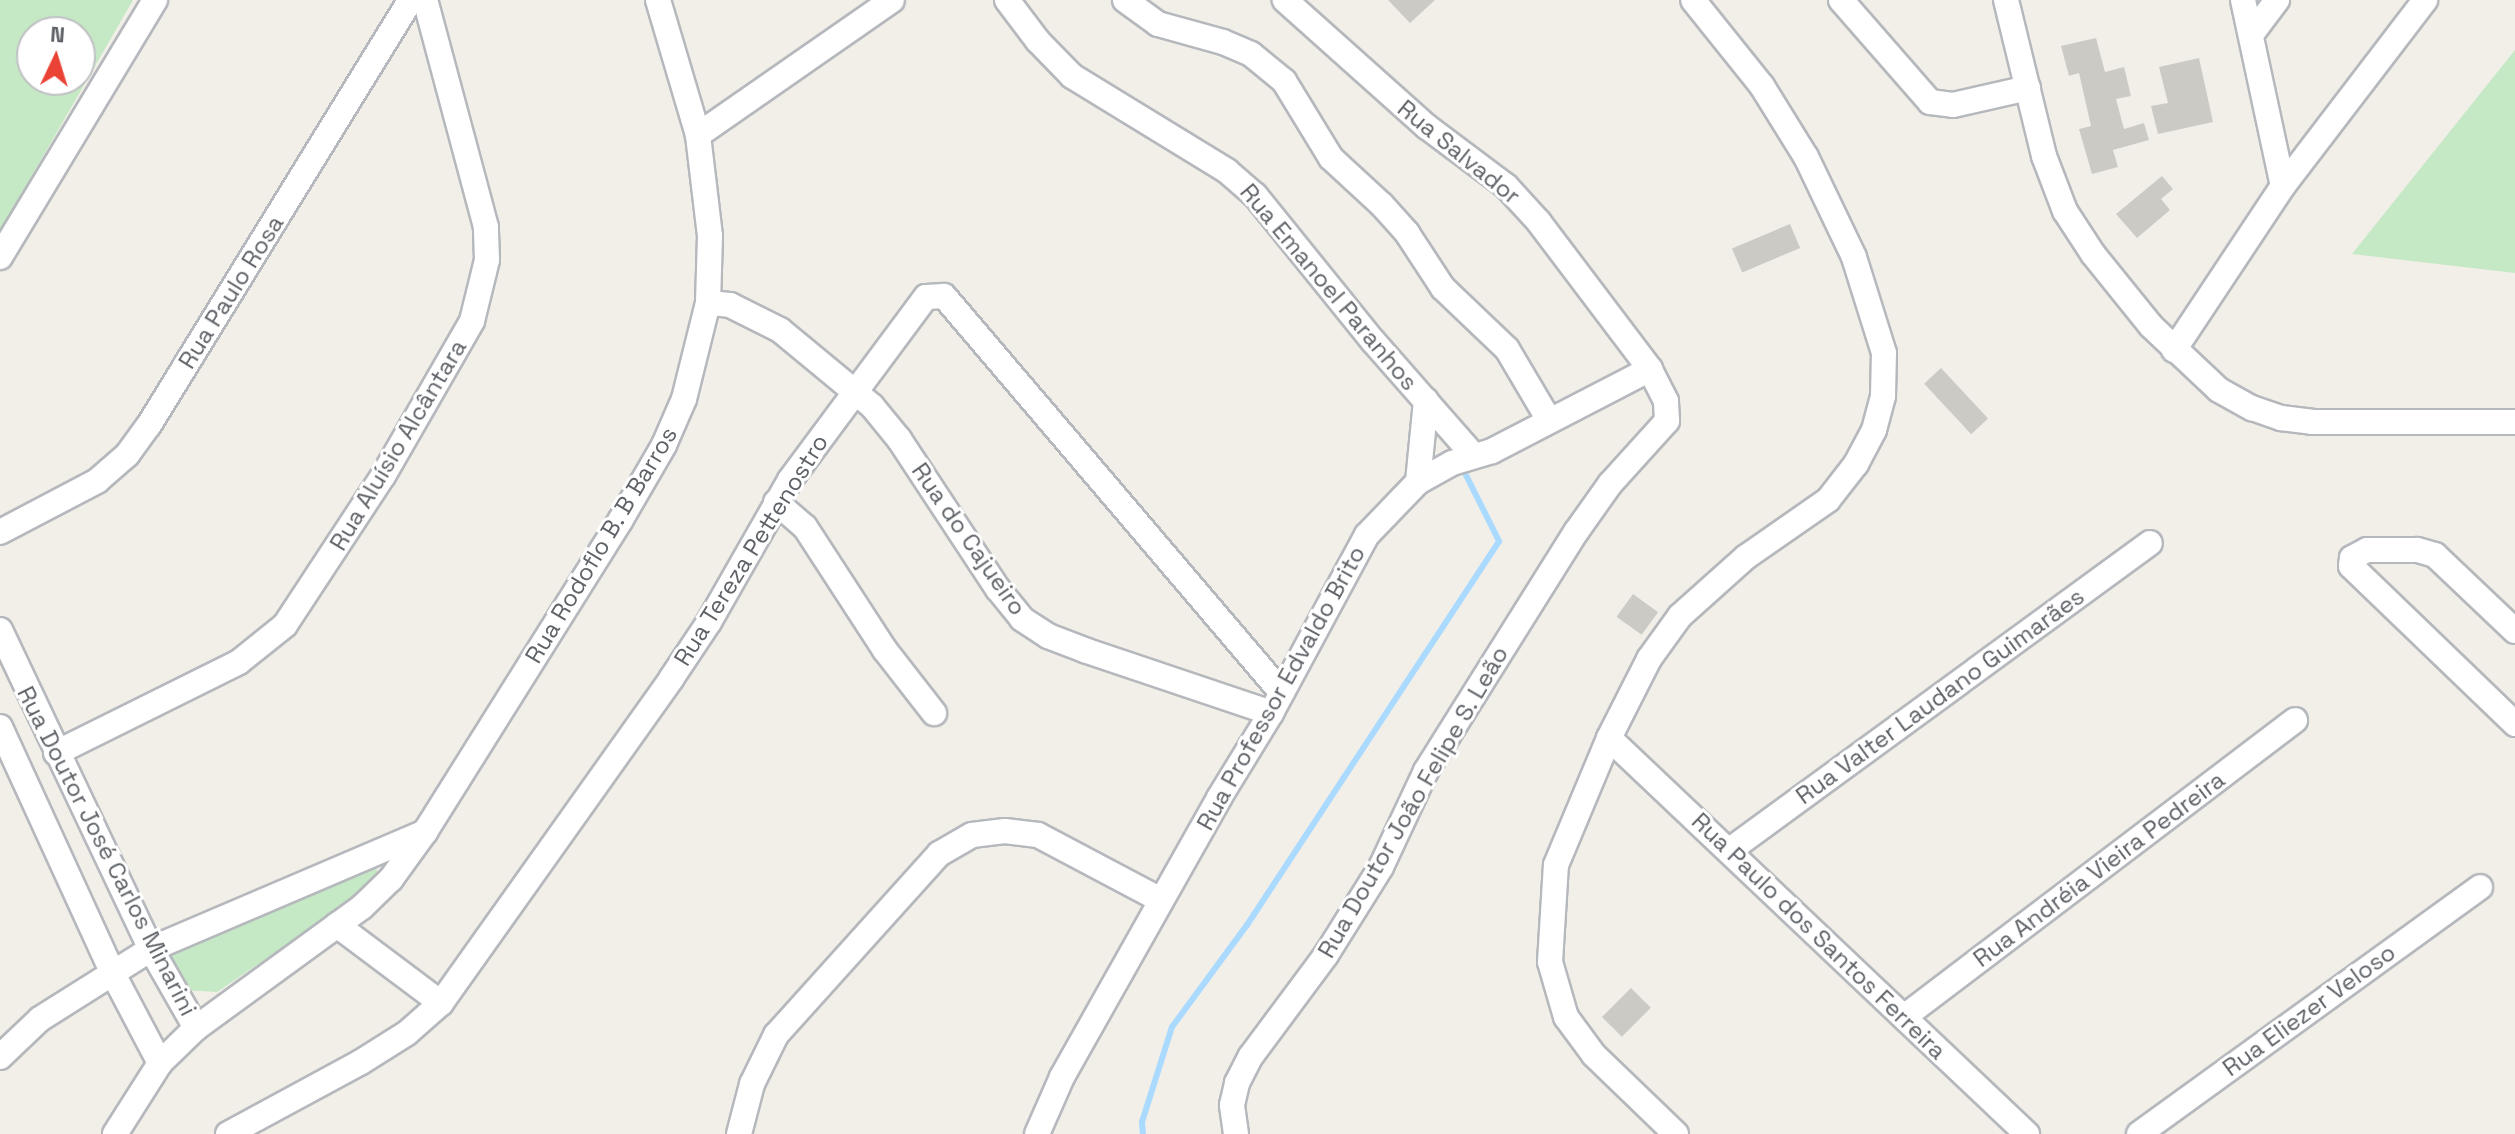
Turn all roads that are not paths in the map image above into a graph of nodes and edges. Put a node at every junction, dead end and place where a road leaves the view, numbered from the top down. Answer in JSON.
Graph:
{"nodes":[{"id":1,"x":155,"y":0,"type":"edge"},
{"id":2,"x":410,"y":0,"type":"edge"},
{"id":3,"x":425,"y":0,"type":"edge"},
{"id":4,"x":658,"y":0,"type":"edge"},
{"id":5,"x":892,"y":0,"type":"edge"},
{"id":6,"x":1007,"y":0,"type":"edge"},
{"id":7,"x":1125,"y":0,"type":"edge"},
{"id":8,"x":1285,"y":0,"type":"edge"},
{"id":9,"x":1693,"y":0,"type":"edge"},
{"id":10,"x":1841,"y":0,"type":"edge"},
{"id":11,"x":1865,"y":0,"type":"edge"},
{"id":12,"x":2006,"y":0,"type":"edge"},
{"id":13,"x":2243,"y":0,"type":"edge"},
{"id":14,"x":2277,"y":0,"type":"edge"},
{"id":15,"x":2425,"y":0,"type":"edge"},
{"id":16,"x":1870,"y":32,"type":"junction"},
{"id":17,"x":2253,"y":32,"type":"junction"},
{"id":18,"x":2028,"y":88,"type":"junction"},
{"id":19,"x":698,"y":135,"type":"junction"},
{"id":20,"x":2283,"y":186,"type":"junction"},
{"id":21,"x":0,"y":257,"type":"edge"},
{"id":22,"x":708,"y":303,"type":"junction"},
{"id":23,"x":2174,"y":350,"type":"junction"},
{"id":24,"x":1650,"y":369,"type":"junction"},
{"id":25,"x":854,"y":390,"type":"junction"},
{"id":26,"x":1426,"y":400,"type":"junction"},
{"id":27,"x":1666,"y":401,"type":"joint"},
{"id":28,"x":1549,"y":420,"type":"junction"},
{"id":29,"x":2515,"y":422,"type":"edge"},
{"id":30,"x":1474,"y":456,"type":"junction"},
{"id":31,"x":1418,"y":482,"type":"junction"},
{"id":32,"x":776,"y":502,"type":"junction"},
{"id":33,"x":0,"y":532,"type":"edge"},
{"id":34,"x":2150,"y":543,"type":"dead end"},
{"id":35,"x":2515,"y":631,"type":"edge"},
{"id":36,"x":2,"y":642,"type":"edge"},
{"id":37,"x":1277,"y":703,"type":"junction"},
{"id":38,"x":934,"y":713,"type":"dead end"},
{"id":39,"x":2295,"y":720,"type":"dead end"},
{"id":40,"x":2515,"y":724,"type":"edge"},
{"id":41,"x":0,"y":727,"type":"edge"},
{"id":42,"x":1609,"y":738,"type":"junction"},
{"id":43,"x":56,"y":753,"type":"junction"},
{"id":44,"x":9,"y":773,"type":"edge"},
{"id":45,"x":425,"y":832,"type":"junction"},
{"id":46,"x":1730,"y":850,"type":"junction"},
{"id":47,"x":2480,"y":887,"type":"dead end"},
{"id":48,"x":1161,"y":900,"type":"junction"},
{"id":49,"x":337,"y":925,"type":"junction"},
{"id":50,"x":151,"y":949,"type":"junction"},
{"id":51,"x":112,"y":972,"type":"junction"},
{"id":52,"x":441,"y":1003,"type":"junction"},
{"id":53,"x":1904,"y":1017,"type":"junction"},
{"id":54,"x":196,"y":1028,"type":"junction"},
{"id":55,"x":0,"y":1057,"type":"edge"},
{"id":56,"x":160,"y":1063,"type":"junction"},
{"id":57,"x":260,"y":1126,"type":"edge"},
{"id":58,"x":115,"y":1134,"type":"edge"},
{"id":59,"x":228,"y":1134,"type":"edge"},
{"id":60,"x":739,"y":1134,"type":"edge"},
{"id":61,"x":1037,"y":1134,"type":"edge"},
{"id":62,"x":1236,"y":1134,"type":"edge"},
{"id":63,"x":1676,"y":1134,"type":"edge"},
{"id":64,"x":2027,"y":1134,"type":"edge"},
{"id":65,"x":2139,"y":1134,"type":"edge"}],
"edges":[{"from":1,"to":21,"type":"street"},
{"from":2,"to":33,"type":"street","name":"Rua Paulo Rosa"},
{"from":3,"to":43,"type":"street","name":"Rua Aluísio Alcântara"},
{"from":4,"to":19,"type":"street","name":"Rua Rodoflo B. B Barros"},
{"from":5,"to":19,"type":"street"},
{"from":6,"to":26,"type":"street","name":"Rua Emanoel Paranhos"},
{"from":7,"to":28,"type":"street"},
{"from":8,"to":24,"type":"street","name":"Rua Salvador"},
{"from":9,"to":42,"type":"street"},
{"from":10,"to":16,"type":"street"},
{"from":11,"to":16,"type":"street"},
{"from":12,"to":18,"type":"street"},
{"from":13,"to":17,"type":"street"},
{"from":14,"to":17,"type":"street"},
{"from":15,"to":20,"type":"street"},
{"from":16,"to":18,"type":"street"},
{"from":17,"to":20,"type":"street"},
{"from":18,"to":23,"type":"street"},
{"from":19,"to":22,"type":"street","name":"Rua Rodoflo B. B Barros"},
{"from":20,"to":23,"type":"street"},
{"from":22,"to":25,"type":"street","name":"Rua do Cajueiro"},
{"from":22,"to":45,"type":"street","name":"Rua Rodoflo B. B Barros"},
{"from":23,"to":29,"type":"street"},
{"from":24,"to":27,"type":"street","name":"Rua Salvador"},
{"from":24,"to":28,"type":"street","name":"Rua Professor Edvaldo Brito"},
{"from":25,"to":32,"type":"street","name":"Rua Tereza Pettenostro"},
{"from":25,"to":37,"type":"street","name":"Rua do Cajueiro"},
{"from":25,"to":37,"type":"street","name":"Rua Tereza Pettenostro"},
{"from":26,"to":30,"type":"street","name":"Rua Emanoel Paranhos"},
{"from":26,"to":31,"type":"street","name":"Rua Emanoel Paranhos"},
{"from":27,"to":62,"type":"street","name":"Rua Doutor João Felipe S. Leão"},
{"from":28,"to":30,"type":"street","name":"Rua Professor Edvaldo Brito"},
{"from":30,"to":31,"type":"street","name":"Rua Professor Edvaldo Brito"},
{"from":31,"to":37,"type":"street","name":"Rua Professor Edvaldo Brito"},
{"from":32,"to":38,"type":"street"},
{"from":32,"to":52,"type":"street","name":"Rua Tereza Pettenostro"},
{"from":34,"to":46,"type":"street","name":"Rua Valter Laudano Guimarães"},
{"from":35,"to":40,"type":"street"},
{"from":36,"to":43,"type":"street","name":"Rua Doutor José Carlos Minarini"},
{"from":37,"to":48,"type":"street","name":"Rua Professor Edvaldo Brito"},
{"from":39,"to":53,"type":"street","name":"Rua Andréia Vieira Pedreira"},
{"from":41,"to":44,"type":"street","name":"Rua Doutor José Carlos Minarini"},
{"from":42,"to":46,"type":"street","name":"Rua Paulo dos Santos Ferreira"},
{"from":42,"to":63,"type":"street"},
{"from":43,"to":50,"type":"street","name":"Rua Doutor José Carlos Minarini"},
{"from":44,"to":51,"type":"street","name":"Rua Doutor José Carlos Minarini"},
{"from":45,"to":49,"type":"street","name":"Rua Rodoflo B. B Barros"},
{"from":45,"to":50,"type":"street"},
{"from":46,"to":53,"type":"street","name":"Rua Paulo dos Santos Ferreira"},
{"from":47,"to":65,"type":"street","name":"Rua Eliezer Veloso"},
{"from":48,"to":60,"type":"street"},
{"from":48,"to":61,"type":"street","name":"Rua Professor Edvaldo Brito"},
{"from":49,"to":52,"type":"street"},
{"from":49,"to":54,"type":"street","name":"Rua Rodoflo B. B Barros"},
{"from":50,"to":51,"type":"street"},
{"from":50,"to":54,"type":"street","name":"Rua Doutor José Carlos Minarini"},
{"from":51,"to":55,"type":"street"},
{"from":51,"to":56,"type":"street","name":"Rua Doutor José Carlos Minarini"},
{"from":52,"to":57,"type":"street","name":"Rua Tereza Pettenostro"},
{"from":53,"to":64,"type":"street","name":"Rua Paulo dos Santos Ferreira"},
{"from":54,"to":56,"type":"street","name":"Rua Rodoflo B. B Barros"},
{"from":56,"to":58,"type":"street","name":"Rua Rodoflo B. B Barros"},
{"from":57,"to":59,"type":"street","name":"Rua Tereza Pettenostro"}]}
